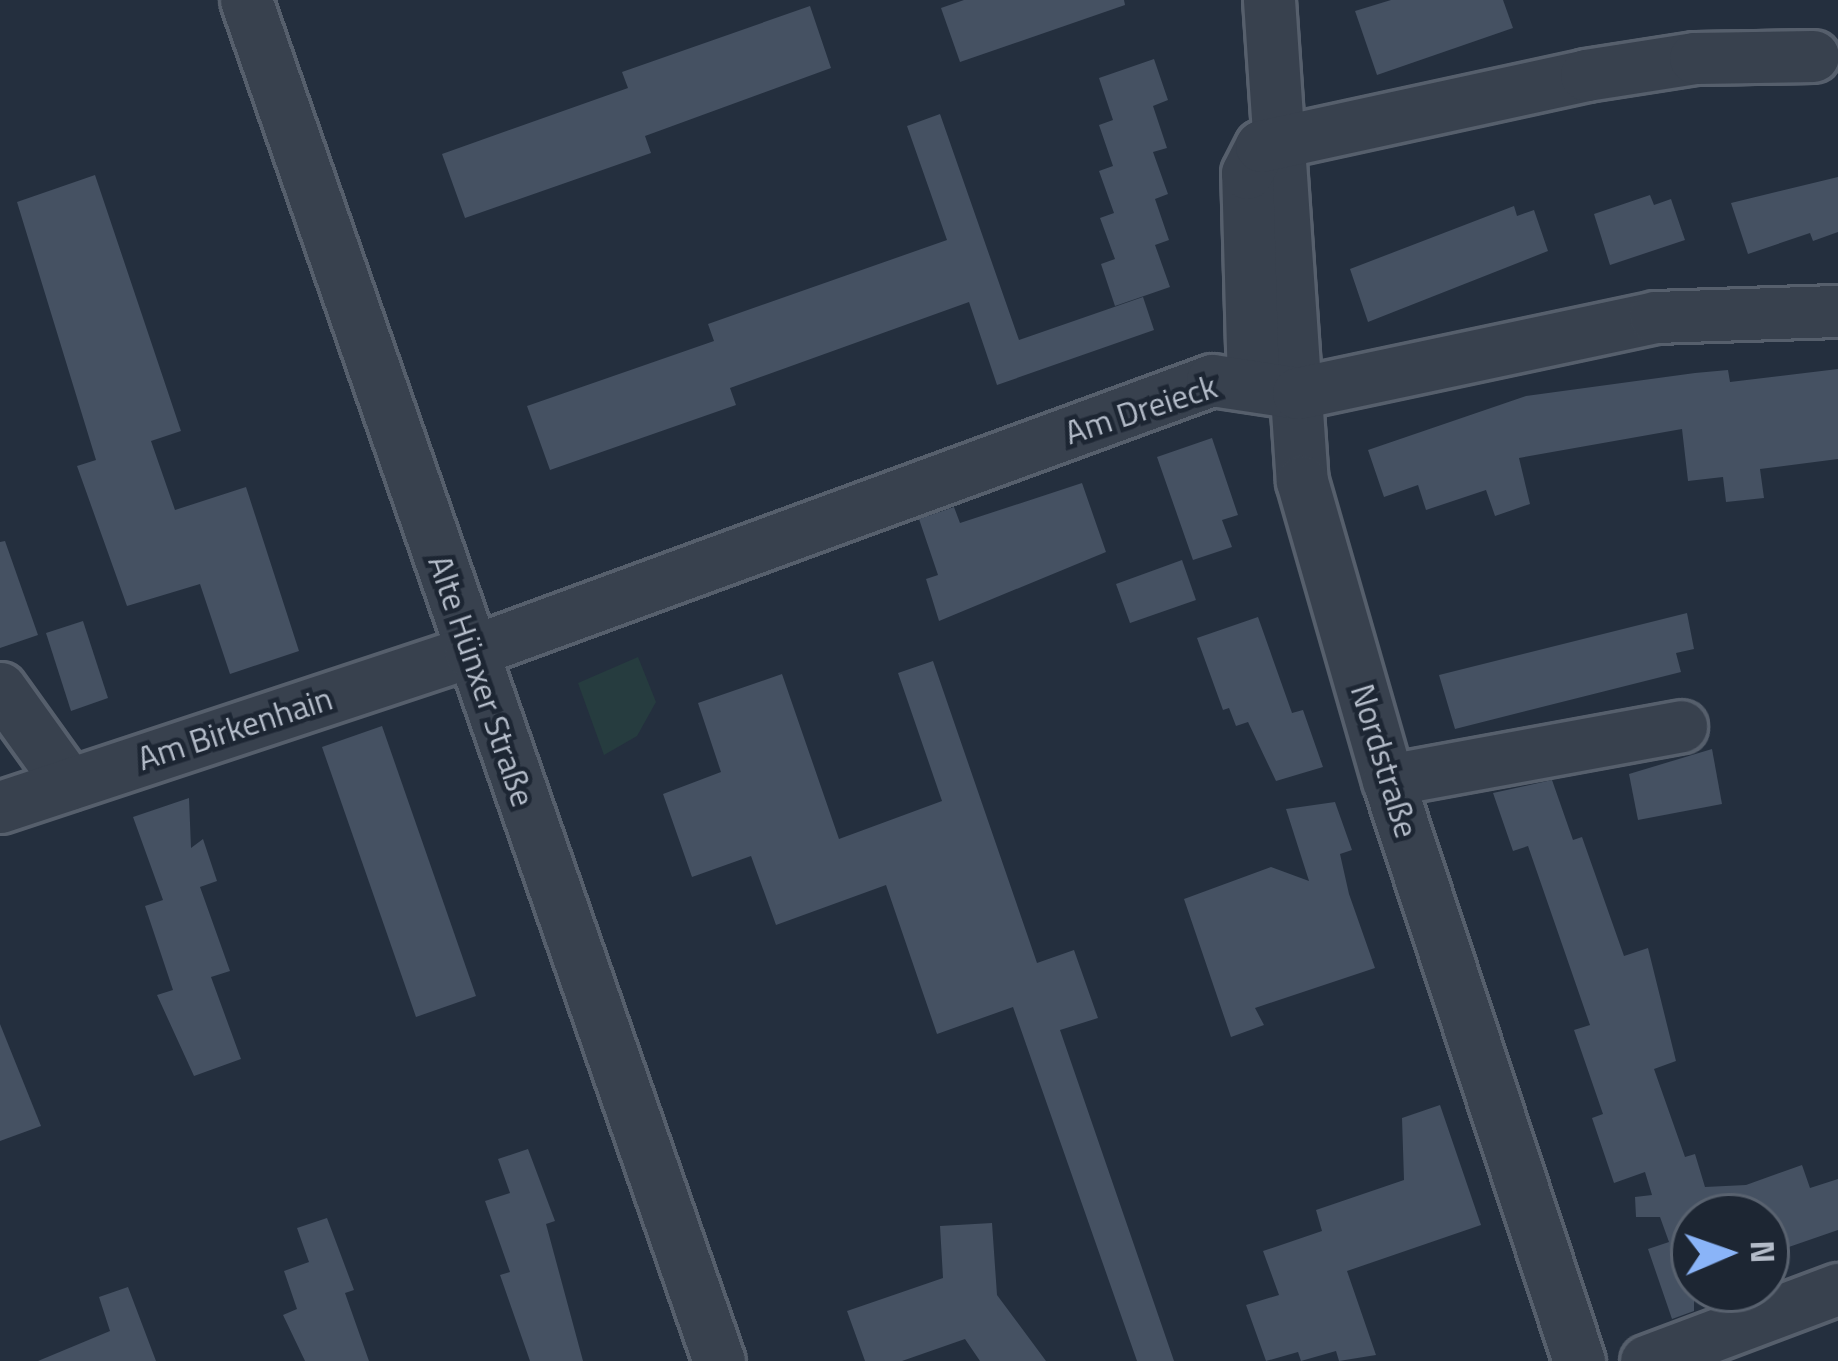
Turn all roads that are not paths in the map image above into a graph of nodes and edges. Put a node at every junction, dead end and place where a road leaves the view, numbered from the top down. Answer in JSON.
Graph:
{"nodes":[{"id":1,"x":245,"y":0,"type":"edge"},
{"id":2,"x":1269,"y":0,"type":"edge"},
{"id":3,"x":1813,"y":56,"type":"dead end"},
{"id":4,"x":1280,"y":142,"type":"junction"},
{"id":5,"x":1838,"y":311,"type":"edge"},
{"id":6,"x":1276,"y":388,"type":"junction"},
{"id":7,"x":470,"y":652,"type":"junction"},
{"id":8,"x":0,"y":688,"type":"edge"},
{"id":9,"x":1681,"y":726,"type":"dead end"},
{"id":10,"x":1388,"y":780,"type":"junction"},
{"id":11,"x":69,"y":784,"type":"junction"},
{"id":12,"x":0,"y":807,"type":"edge"},
{"id":13,"x":1838,"y":1288,"type":"edge"},
{"id":14,"x":719,"y":1361,"type":"edge"},
{"id":15,"x":1579,"y":1361,"type":"edge"},
{"id":16,"x":1646,"y":1361,"type":"edge"}],
"edges":[{"from":1,"to":7,"type":"street","name":"Alte Hünxer Straße"},
{"from":2,"to":4,"type":"street","name":"Nordstraße"},
{"from":3,"to":4,"type":"street"},
{"from":4,"to":6,"type":"street","name":"Nordstraße"},
{"from":5,"to":6,"type":"street","name":"Am Dreieck"},
{"from":6,"to":7,"type":"street","name":"Am Dreieck"},
{"from":6,"to":10,"type":"street","name":"Nordstraße"},
{"from":7,"to":11,"type":"street","name":"Am Birkenhain"},
{"from":7,"to":14,"type":"street","name":"Alte Hünxer Straße"},
{"from":8,"to":11,"type":"street"},
{"from":9,"to":10,"type":"street"},
{"from":10,"to":15,"type":"street","name":"Nordstraße"},
{"from":11,"to":12,"type":"street","name":"Am Birkenhain"},
{"from":13,"to":16,"type":"street"}]}
